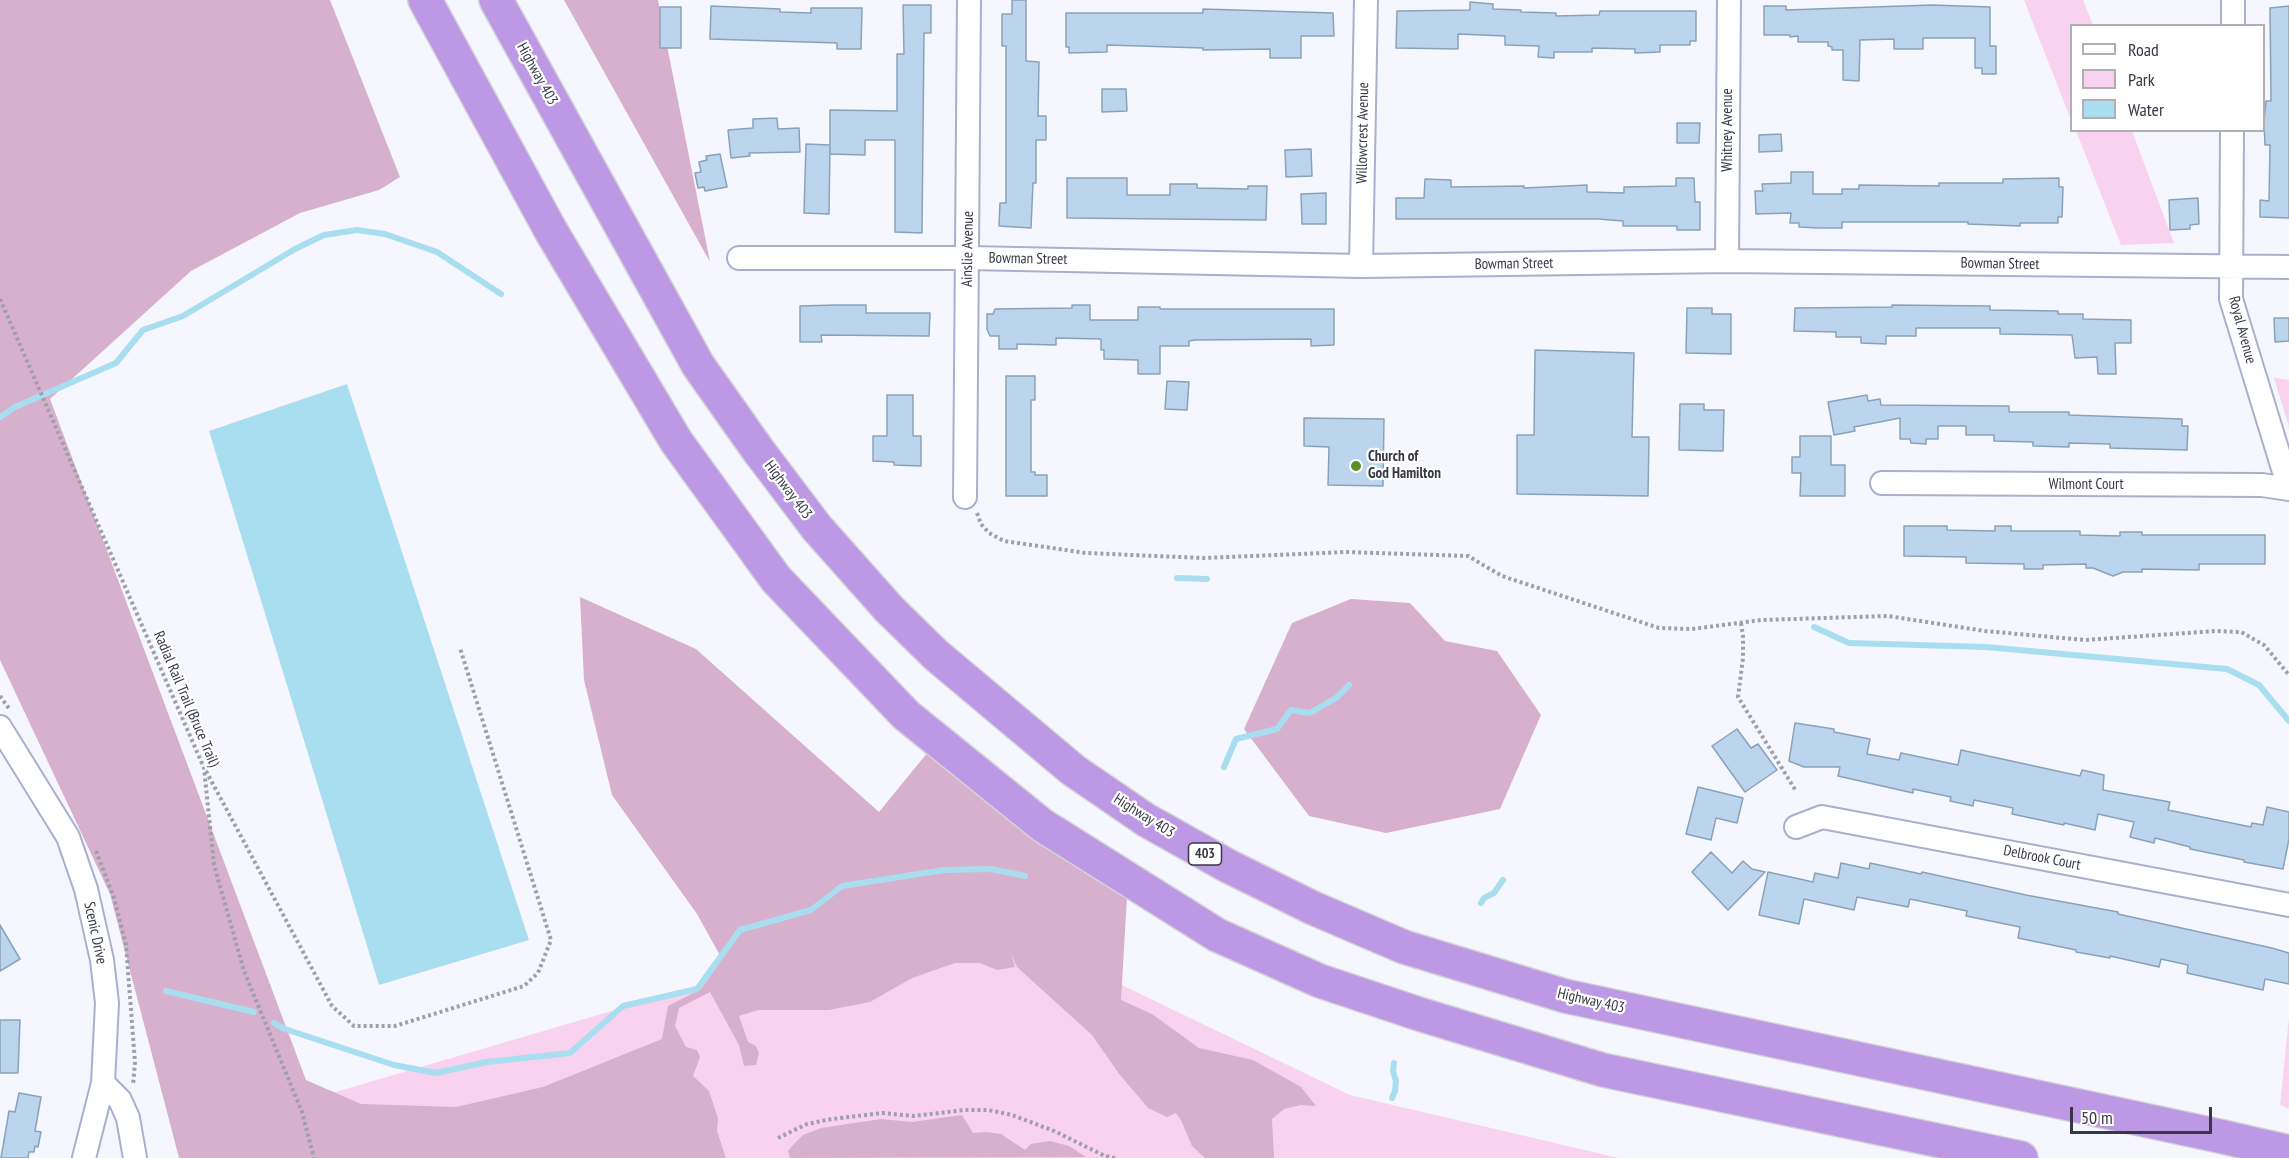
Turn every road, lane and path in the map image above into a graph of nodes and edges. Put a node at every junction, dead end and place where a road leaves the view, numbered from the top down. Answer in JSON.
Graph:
{"nodes":[{"id":1,"x":425,"y":0,"type":"edge"},
{"id":2,"x":496,"y":0,"type":"edge"},
{"id":3,"x":969,"y":0,"type":"edge"},
{"id":4,"x":1365,"y":0,"type":"edge"},
{"id":5,"x":1729,"y":0,"type":"edge"},
{"id":6,"x":2233,"y":0,"type":"edge"},
{"id":7,"x":2233,"y":24,"type":"edge"},
{"id":8,"x":2232,"y":132,"type":"edge"},
{"id":9,"x":739,"y":258,"type":"dead end"},
{"id":10,"x":968,"y":258,"type":"junction"},
{"id":11,"x":1727,"y":261,"type":"junction"},
{"id":12,"x":1361,"y":266,"type":"junction"},
{"id":13,"x":2230,"y":266,"type":"junction"},
{"id":14,"x":2289,"y":267,"type":"edge"},
{"id":15,"x":0,"y":298,"type":"edge"},
{"id":16,"x":1882,"y":483,"type":"dead end"},
{"id":17,"x":2289,"y":489,"type":"edge"},
{"id":18,"x":971,"y":504,"type":"joint"},
{"id":19,"x":1741,"y":623,"type":"junction"},
{"id":20,"x":460,"y":648,"type":"dead end"},
{"id":21,"x":2289,"y":675,"type":"edge"},
{"id":22,"x":0,"y":727,"type":"edge"},
{"id":23,"x":204,"y":768,"type":"junction"},
{"id":24,"x":1796,"y":791,"type":"dead end"},
{"id":25,"x":1796,"y":827,"type":"dead end"},
{"id":26,"x":2289,"y":905,"type":"edge"},
{"id":27,"x":104,"y":1083,"type":"junction"},
{"id":28,"x":778,"y":1138,"type":"dead end"},
{"id":29,"x":2289,"y":1152,"type":"edge"},
{"id":30,"x":84,"y":1158,"type":"edge"},
{"id":31,"x":135,"y":1158,"type":"edge"},
{"id":32,"x":314,"y":1158,"type":"edge"},
{"id":33,"x":1115,"y":1158,"type":"edge"},
{"id":34,"x":2021,"y":1158,"type":"edge"}],
"edges":[{"from":1,"to":34,"type":"highway"},
{"from":2,"to":29,"type":"highway","name":"Highway 403","number":"403"},
{"from":3,"to":10,"type":"street","name":"Ainslie Avenue"},
{"from":4,"to":12,"type":"street","name":"Willowcrest Avenue"},
{"from":5,"to":11,"type":"street","name":"Whitney Avenue"},
{"from":6,"to":7,"type":"street"},
{"from":8,"to":13,"type":"street","name":"Royal Avenue"},
{"from":9,"to":10,"type":"street","name":"Bowman Street"},
{"from":10,"to":12,"type":"street","name":"Bowman Street"},
{"from":10,"to":18,"type":"street","name":"Ainslie Avenue"},
{"from":11,"to":12,"type":"street","name":"Bowman Street"},
{"from":11,"to":13,"type":"street","name":"Bowman Street"},
{"from":13,"to":14,"type":"street","name":"Bowman Street"},
{"from":13,"to":17,"type":"street","name":"Royal Avenue"},
{"from":15,"to":23,"type":"path","name":"Radial Rail Trail (Bruce Trail)"},
{"from":16,"to":17,"type":"street","name":"Wilmont Court"},
{"from":18,"to":19,"type":"path"},
{"from":19,"to":21,"type":"path"},
{"from":19,"to":24,"type":"path"},
{"from":20,"to":23,"type":"path"},
{"from":22,"to":27,"type":"street","name":"Scenic Drive"},
{"from":23,"to":32,"type":"path","name":"Radial Rail Trail (Bruce Trail)"},
{"from":25,"to":26,"type":"street","name":"Delbrook Court"},
{"from":27,"to":30,"type":"street","name":"Scenic Drive"},
{"from":27,"to":31,"type":"street"},
{"from":28,"to":33,"type":"path"}]}
